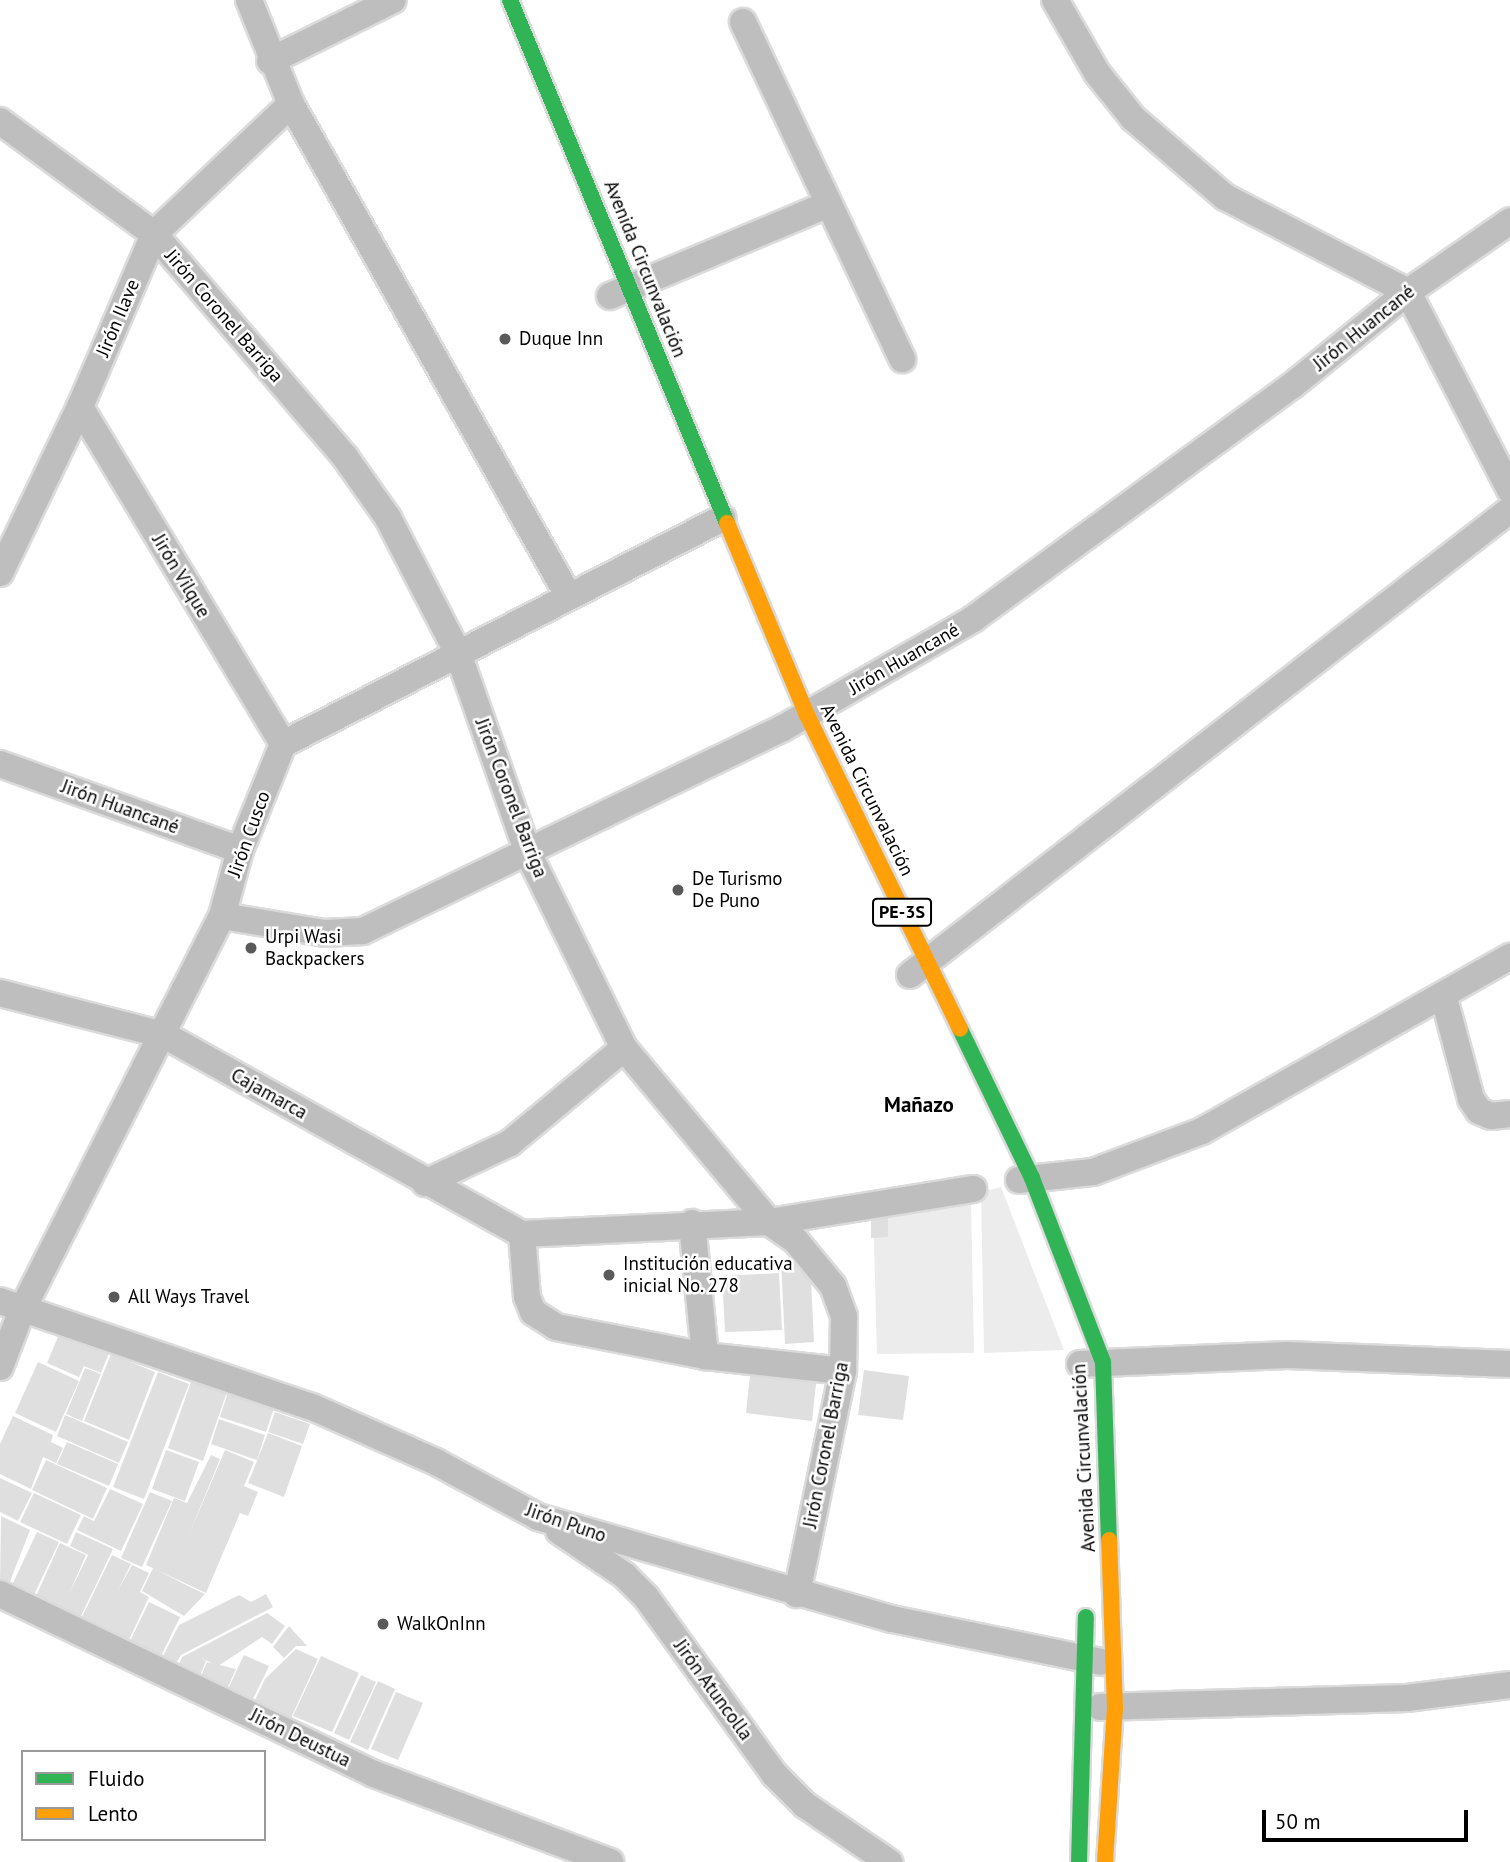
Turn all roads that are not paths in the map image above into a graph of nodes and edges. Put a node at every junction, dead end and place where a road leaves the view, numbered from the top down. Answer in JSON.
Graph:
{"nodes":[{"id":1,"x":249,"y":0,"type":"edge"},
{"id":2,"x":393,"y":0,"type":"edge"},
{"id":3,"x":510,"y":0,"type":"edge"},
{"id":4,"x":1055,"y":0,"type":"edge"},
{"id":5,"x":743,"y":22,"type":"dead end"},
{"id":6,"x":270,"y":61,"type":"junction"},
{"id":7,"x":291,"y":104,"type":"junction"},
{"id":8,"x":0,"y":121,"type":"edge"},
{"id":9,"x":826,"y":205,"type":"junction"},
{"id":10,"x":1510,"y":221,"type":"edge"},
{"id":11,"x":154,"y":234,"type":"junction"},
{"id":12,"x":615,"y":292,"type":"junction"},
{"id":13,"x":1408,"y":292,"type":"junction"},
{"id":14,"x":902,"y":359,"type":"dead end"},
{"id":15,"x":79,"y":407,"type":"junction"},
{"id":16,"x":1510,"y":490,"type":"edge"},
{"id":17,"x":1510,"y":510,"type":"edge"},
{"id":18,"x":705,"y":525,"type":"junction"},
{"id":19,"x":0,"y":573,"type":"edge"},
{"id":20,"x":568,"y":595,"type":"junction"},
{"id":21,"x":458,"y":653,"type":"junction"},
{"id":22,"x":807,"y":715,"type":"junction"},
{"id":23,"x":283,"y":744,"type":"junction"},
{"id":24,"x":0,"y":764,"type":"edge"},
{"id":25,"x":240,"y":850,"type":"junction"},
{"id":26,"x":528,"y":853,"type":"junction"},
{"id":27,"x":222,"y":916,"type":"junction"},
{"id":28,"x":1510,"y":957,"type":"edge"},
{"id":29,"x":914,"y":971,"type":"junction"},
{"id":30,"x":0,"y":993,"type":"edge"},
{"id":31,"x":1444,"y":998,"type":"junction"},
{"id":32,"x":164,"y":1035,"type":"junction"},
{"id":33,"x":624,"y":1048,"type":"junction"},
{"id":34,"x":1510,"y":1114,"type":"edge"},
{"id":35,"x":1018,"y":1180,"type":"junction"},
{"id":36,"x":425,"y":1183,"type":"junction"},
{"id":37,"x":973,"y":1189,"type":"dead end"},
{"id":38,"x":769,"y":1222,"type":"junction"},
{"id":39,"x":692,"y":1223,"type":"junction"},
{"id":40,"x":522,"y":1234,"type":"junction"},
{"id":41,"x":11,"y":1306,"type":"edge"},
{"id":42,"x":705,"y":1356,"type":"junction"},
{"id":43,"x":1085,"y":1364,"type":"junction"},
{"id":44,"x":1510,"y":1364,"type":"edge"},
{"id":45,"x":0,"y":1367,"type":"edge"},
{"id":46,"x":843,"y":1371,"type":"junction"},
{"id":47,"x":538,"y":1517,"type":"junction"},
{"id":48,"x":1086,"y":1593,"type":"dead end"},
{"id":49,"x":0,"y":1594,"type":"edge"},
{"id":50,"x":797,"y":1594,"type":"junction"},
{"id":51,"x":1087,"y":1660,"type":"junction"},
{"id":52,"x":1114,"y":1664,"type":"junction"},
{"id":53,"x":1510,"y":1685,"type":"edge"},
{"id":54,"x":1086,"y":1706,"type":"junction"},
{"id":55,"x":1115,"y":1708,"type":"junction"},
{"id":56,"x":610,"y":1862,"type":"edge"},
{"id":57,"x":889,"y":1862,"type":"edge"},
{"id":58,"x":1079,"y":1862,"type":"edge"},
{"id":59,"x":1105,"y":1862,"type":"edge"}],
"edges":[{"from":1,"to":6,"type":"street"},
{"from":2,"to":6,"type":"street"},
{"from":3,"to":12,"type":"highway","name":"Avenida Circunvalación","number":"PE-3S"},
{"from":4,"to":13,"type":"street"},
{"from":5,"to":9,"type":"street"},
{"from":6,"to":7,"type":"street"},
{"from":7,"to":11,"type":"street","name":"Jirón Ilave"},
{"from":7,"to":20,"type":"street"},
{"from":8,"to":11,"type":"street","name":"Jirón Coronel Barriga"},
{"from":9,"to":12,"type":"street"},
{"from":9,"to":14,"type":"street"},
{"from":10,"to":13,"type":"street","name":"Jirón Huancané"},
{"from":11,"to":15,"type":"street","name":"Jirón Ilave"},
{"from":11,"to":21,"type":"street","name":"Jirón Coronel Barriga"},
{"from":12,"to":18,"type":"highway","name":"Avenida Circunvalación","number":"PE-3S"},
{"from":13,"to":16,"type":"street"},
{"from":13,"to":22,"type":"street","name":"Jirón Huancané"},
{"from":15,"to":19,"type":"street","name":"Jirón Ilave"},
{"from":15,"to":23,"type":"street","name":"Jirón Vilque"},
{"from":17,"to":29,"type":"street"},
{"from":18,"to":20,"type":"street"},
{"from":18,"to":22,"type":"highway","name":"Avenida Circunvalación","number":"PE-3S"},
{"from":20,"to":21,"type":"street"},
{"from":21,"to":23,"type":"street"},
{"from":21,"to":26,"type":"street","name":"Jirón Coronel Barriga"},
{"from":22,"to":26,"type":"street","name":"Jirón Huancané"},
{"from":22,"to":29,"type":"highway","name":"Avenida Circunvalación","number":"PE-3S"},
{"from":23,"to":25,"type":"street","name":"Jirón Cusco"},
{"from":24,"to":25,"type":"street","name":"Jirón Huancané"},
{"from":25,"to":27,"type":"street","name":"Jirón Cusco"},
{"from":26,"to":27,"type":"street","name":"Jirón Huancané"},
{"from":26,"to":33,"type":"street","name":"Jirón Coronel Barriga"},
{"from":27,"to":32,"type":"street","name":"Jirón Cusco"},
{"from":28,"to":31,"type":"street"},
{"from":29,"to":35,"type":"highway","name":"Avenida Circunvalación","number":"PE-3S"},
{"from":30,"to":32,"type":"street","name":"Cajamarca"},
{"from":31,"to":34,"type":"street"},
{"from":31,"to":35,"type":"street"},
{"from":32,"to":36,"type":"street","name":"Cajamarca"},
{"from":32,"to":41,"type":"street","name":"Jirón Cusco"},
{"from":33,"to":36,"type":"street"},
{"from":33,"to":38,"type":"street","name":"Jirón Coronel Barriga"},
{"from":35,"to":43,"type":"highway","name":"Avenida Circunvalación","number":"PE-3S"},
{"from":36,"to":40,"type":"street","name":"Cajamarca"},
{"from":37,"to":38,"type":"street"},
{"from":38,"to":39,"type":"street"},
{"from":38,"to":46,"type":"street","name":"Jirón Coronel Barriga"},
{"from":39,"to":40,"type":"street"},
{"from":39,"to":42,"type":"street"},
{"from":40,"to":42,"type":"street"},
{"from":41,"to":45,"type":"street","name":"Jirón Cusco"},
{"from":41,"to":47,"type":"street","name":"Jirón Puno"},
{"from":42,"to":46,"type":"street"},
{"from":43,"to":44,"type":"street"},
{"from":43,"to":52,"type":"highway","name":"Avenida Circunvalación","number":"PE-3S"},
{"from":46,"to":50,"type":"street","name":"Jirón Coronel Barriga"},
{"from":47,"to":50,"type":"street","name":"Jirón Puno"},
{"from":47,"to":57,"type":"street","name":"Jirón Atuncolla"},
{"from":48,"to":51,"type":"highway"},
{"from":49,"to":56,"type":"street","name":"Jirón Deustua"},
{"from":50,"to":51,"type":"street","name":"Jirón Puno"},
{"from":51,"to":52,"type":"street","name":"Jirón Puno"},
{"from":51,"to":54,"type":"highway"},
{"from":52,"to":55,"type":"highway","name":"Avenida Circunvalación","number":"PE-3S"},
{"from":53,"to":55,"type":"street"},
{"from":54,"to":55,"type":"street"},
{"from":54,"to":58,"type":"highway"},
{"from":55,"to":59,"type":"highway","name":"Avenida Circunvalación","number":"PE-3S"}]}
